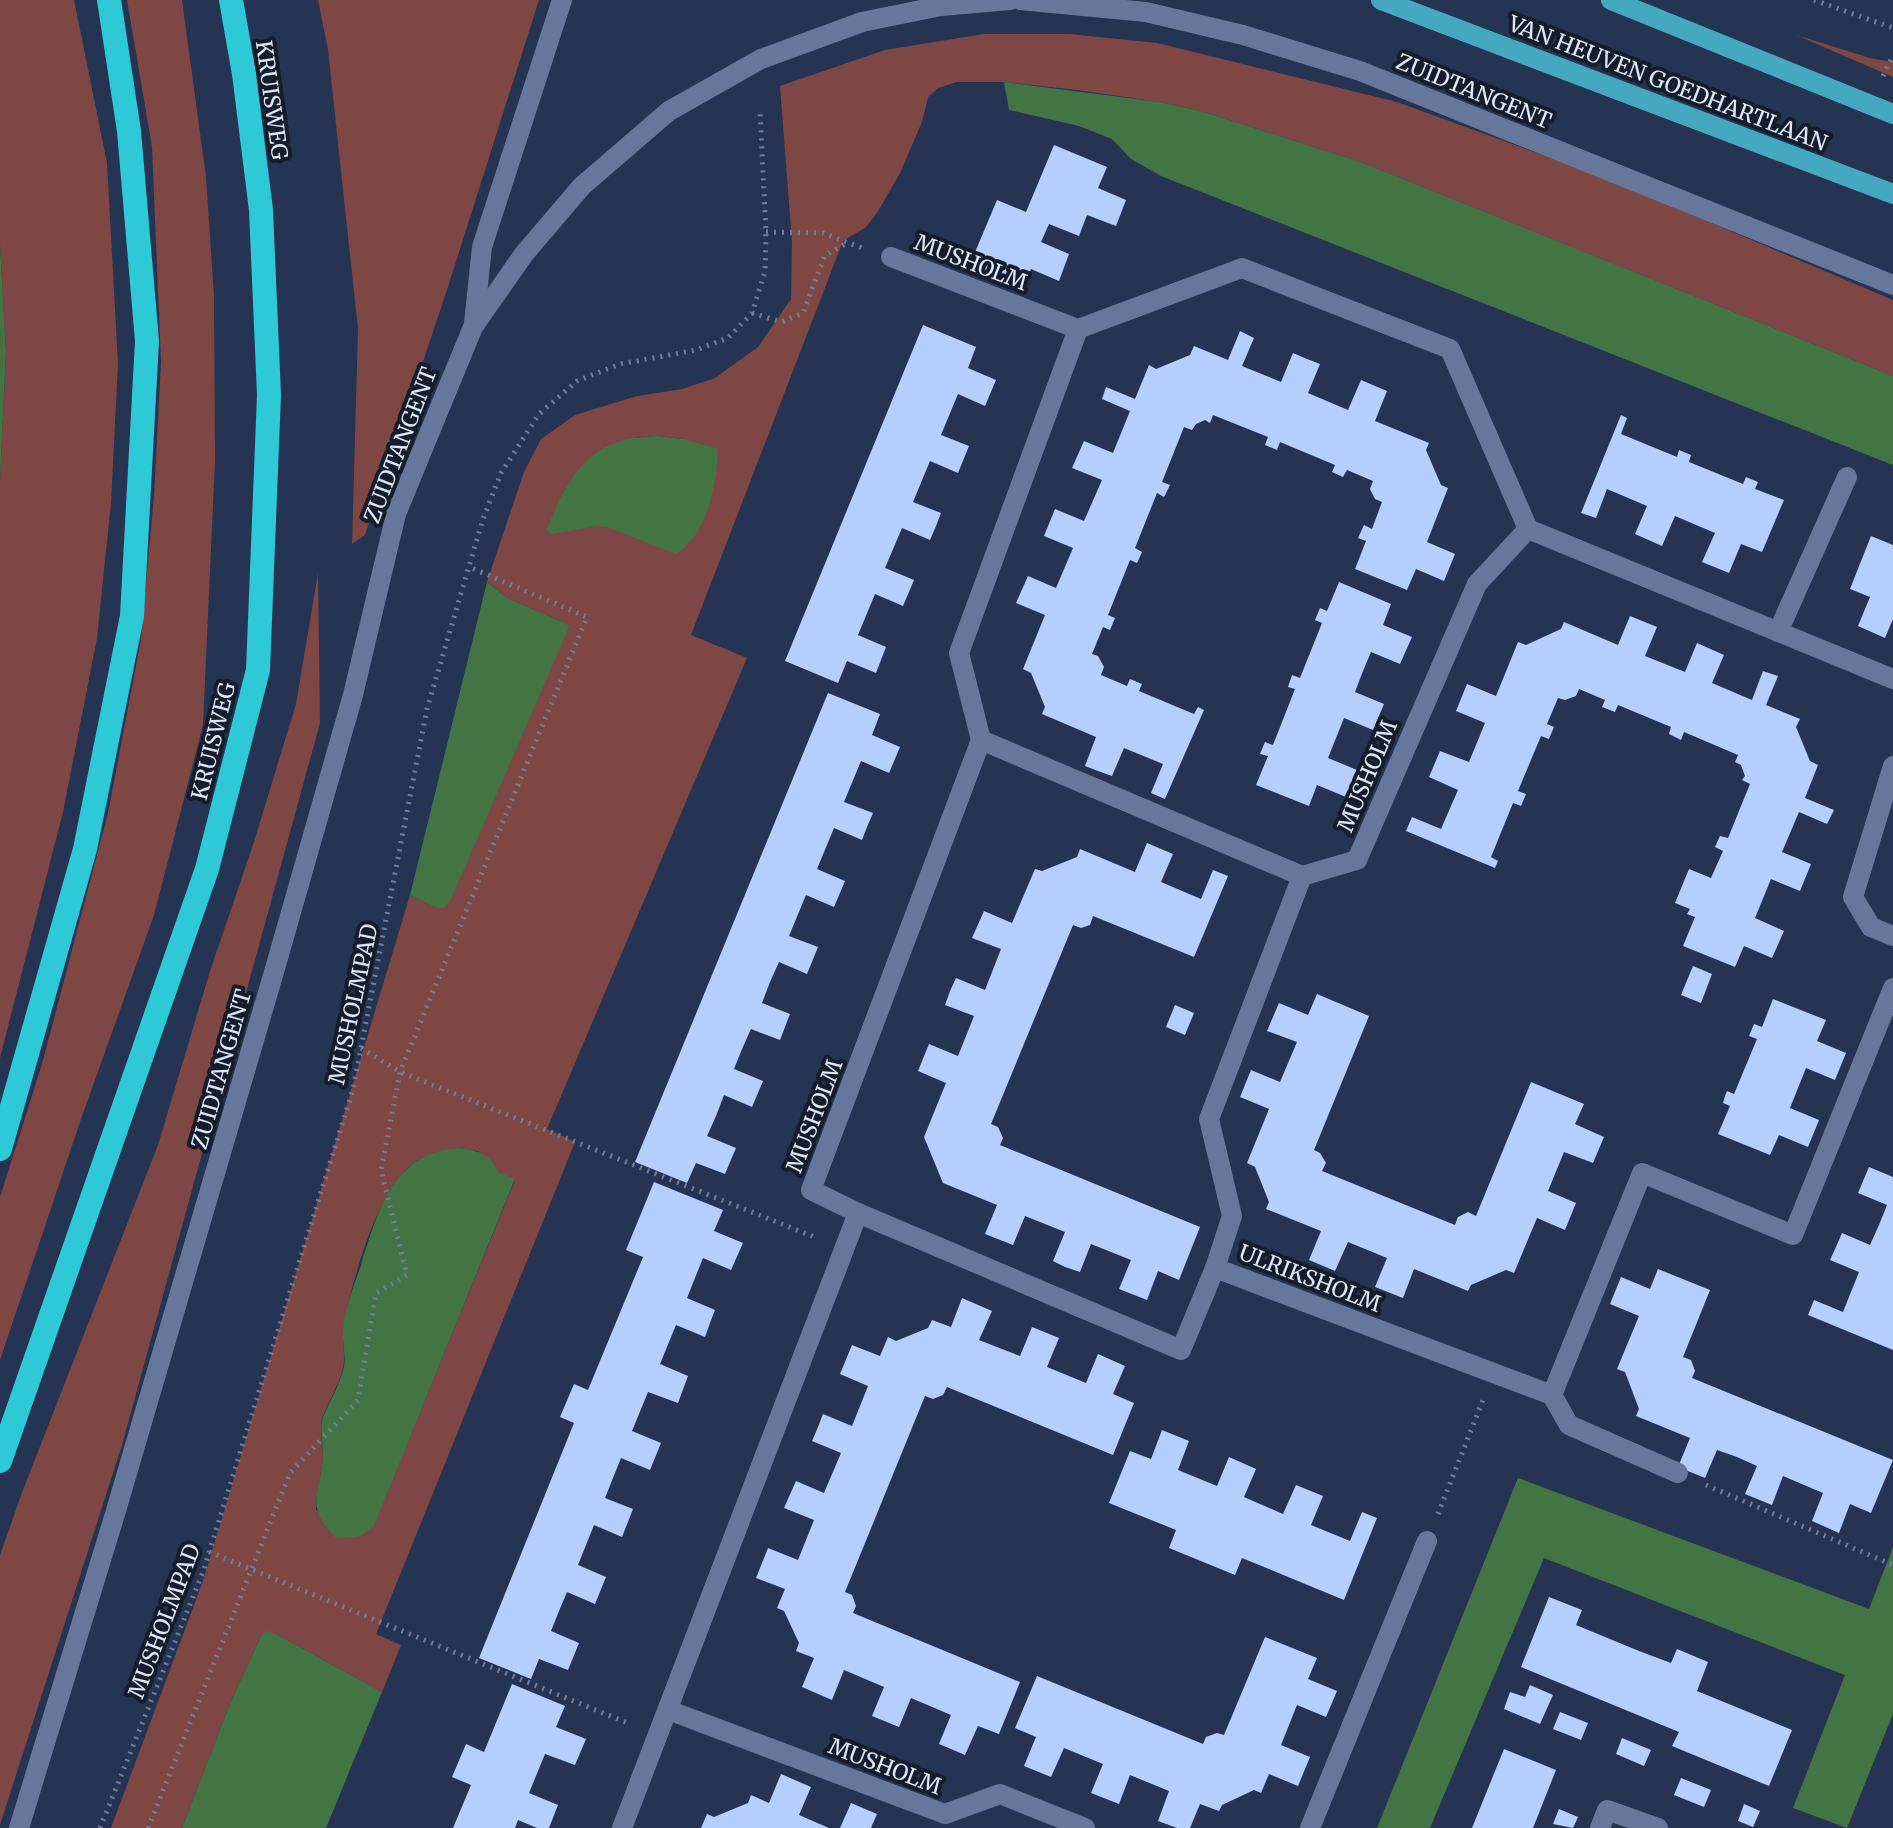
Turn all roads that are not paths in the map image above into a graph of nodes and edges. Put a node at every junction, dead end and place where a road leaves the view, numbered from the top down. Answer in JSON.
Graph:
{"nodes":[{"id":1,"x":109,"y":0,"type":"edge"},
{"id":2,"x":231,"y":0,"type":"edge"},
{"id":3,"x":562,"y":0,"type":"edge"},
{"id":4,"x":1010,"y":0,"type":"edge"},
{"id":5,"x":1020,"y":0,"type":"edge"},
{"id":6,"x":1381,"y":0,"type":"edge"},
{"id":7,"x":1611,"y":0,"type":"edge"},
{"id":8,"x":1893,"y":114,"type":"edge"},
{"id":9,"x":1893,"y":194,"type":"edge"},
{"id":10,"x":891,"y":257,"type":"dead end"},
{"id":11,"x":1893,"y":285,"type":"edge"},
{"id":12,"x":473,"y":327,"type":"junction"},
{"id":13,"x":1078,"y":329,"type":"junction"},
{"id":14,"x":1847,"y":477,"type":"dead end"},
{"id":15,"x":1528,"y":529,"type":"junction"},
{"id":16,"x":1778,"y":632,"type":"junction"},
{"id":17,"x":1893,"y":679,"type":"edge"},
{"id":18,"x":981,"y":740,"type":"junction"},
{"id":19,"x":1893,"y":766,"type":"edge"},
{"id":20,"x":1302,"y":876,"type":"junction"},
{"id":21,"x":1893,"y":936,"type":"edge"},
{"id":22,"x":1893,"y":988,"type":"edge"},
{"id":23,"x":0,"y":1149,"type":"edge"},
{"id":24,"x":858,"y":1213,"type":"junction"},
{"id":25,"x":1215,"y":1268,"type":"junction"},
{"id":26,"x":1552,"y":1395,"type":"junction"},
{"id":27,"x":0,"y":1461,"type":"edge"},
{"id":28,"x":1678,"y":1473,"type":"road end"},
{"id":29,"x":1427,"y":1541,"type":"road end"},
{"id":30,"x":668,"y":1710,"type":"junction"},
{"id":31,"x":19,"y":1828,"type":"edge"},
{"id":32,"x":622,"y":1828,"type":"edge"},
{"id":33,"x":1085,"y":1828,"type":"edge"},
{"id":34,"x":1310,"y":1828,"type":"edge"},
{"id":35,"x":1600,"y":1828,"type":"edge"},
{"id":36,"x":1658,"y":1828,"type":"edge"}],
"edges":[{"from":1,"to":23,"type":"highway"},
{"from":2,"to":27,"type":"highway","name":"KRUISWEG"},
{"from":3,"to":12,"type":"street","name":"ZUIDTANGENT"},
{"from":4,"to":12,"type":"street","name":"ZUIDTANGENT"},
{"from":5,"to":11,"type":"street","name":"ZUIDTANGENT"},
{"from":6,"to":9,"type":"main road","name":"VAN HEUVEN GOEDHARTLAAN"},
{"from":7,"to":8,"type":"main road"},
{"from":10,"to":13,"type":"street","name":"MUSHOLM"},
{"from":12,"to":31,"type":"street","name":"ZUIDTANGENT"},
{"from":13,"to":15,"type":"street"},
{"from":13,"to":18,"type":"street"},
{"from":14,"to":16,"type":"street"},
{"from":15,"to":16,"type":"street"},
{"from":15,"to":20,"type":"street","name":"MUSHOLM"},
{"from":16,"to":17,"type":"street"},
{"from":18,"to":20,"type":"street"},
{"from":18,"to":24,"type":"street","name":"MUSHOLM"},
{"from":19,"to":21,"type":"street"},
{"from":20,"to":25,"type":"street","name":"ULRIKSHOLM"},
{"from":22,"to":26,"type":"street"},
{"from":24,"to":25,"type":"street","name":"MUSHOLM"},
{"from":24,"to":30,"type":"street"},
{"from":25,"to":26,"type":"street","name":"ULRIKSHOLM"},
{"from":26,"to":28,"type":"street"},
{"from":29,"to":34,"type":"street"},
{"from":30,"to":32,"type":"street"},
{"from":30,"to":33,"type":"street","name":"MUSHOLM"},
{"from":35,"to":36,"type":"street"}]}
